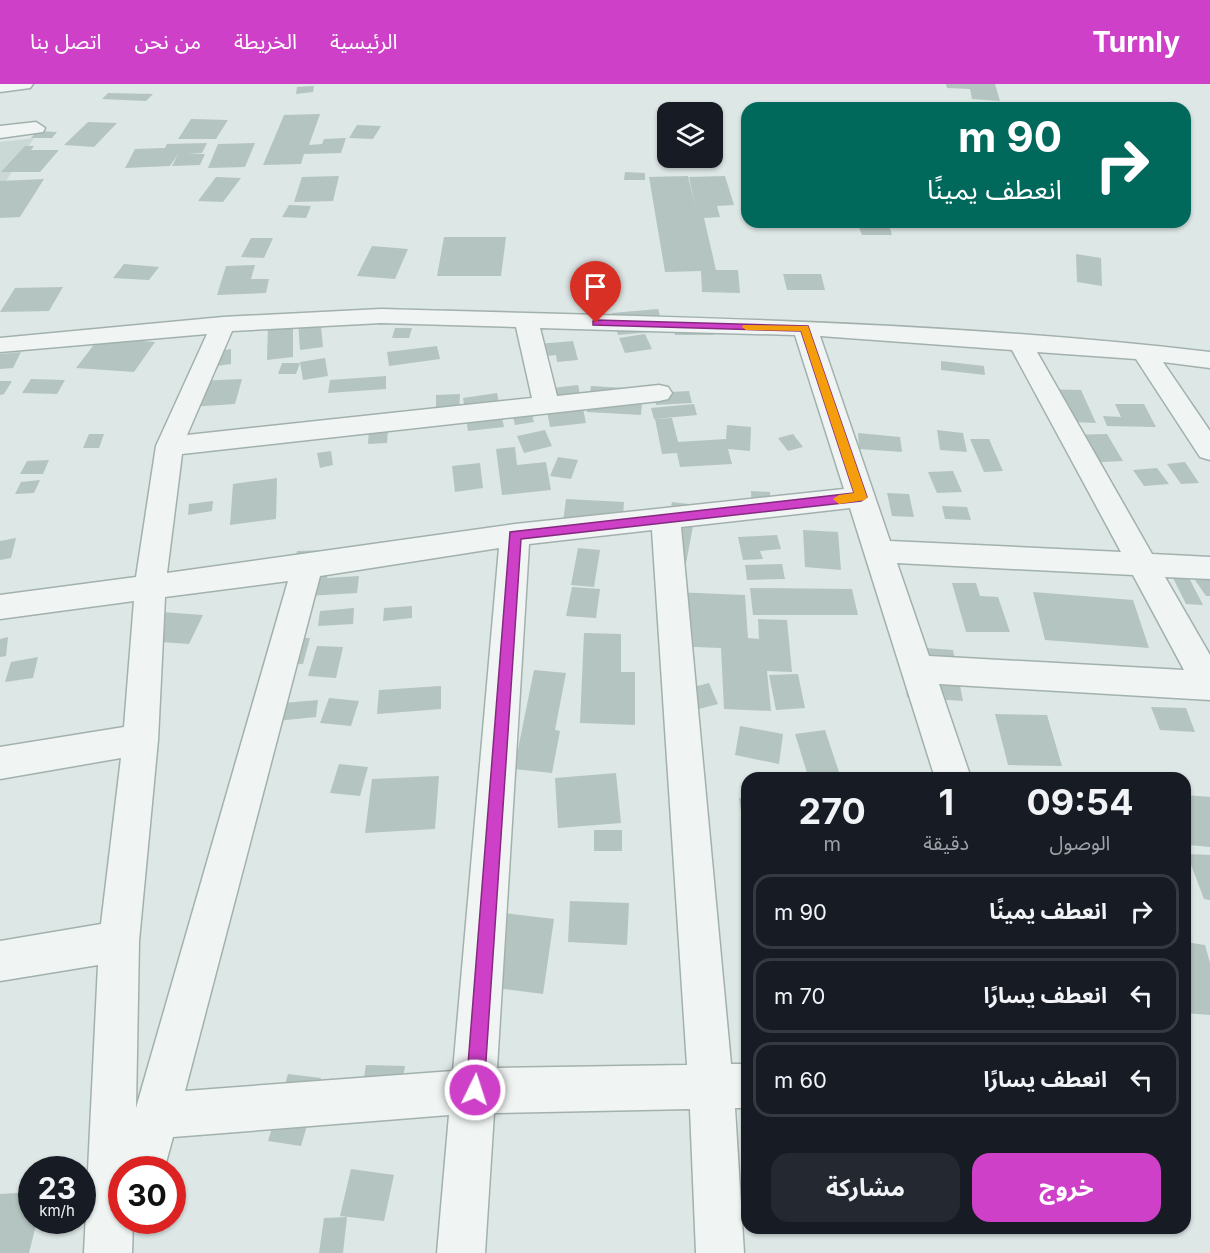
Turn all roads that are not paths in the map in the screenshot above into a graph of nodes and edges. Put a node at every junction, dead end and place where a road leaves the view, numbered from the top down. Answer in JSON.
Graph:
{"nodes":[{"id":1,"x":24,"y":84,"type":"edge"},
{"id":2,"x":0,"y":87,"type":"edge"},
{"id":3,"x":36,"y":128,"type":"dead end"},
{"id":4,"x":0,"y":132,"type":"edge"},
{"id":5,"x":526,"y":321,"type":"junction"},
{"id":6,"x":223,"y":324,"type":"junction"},
{"id":7,"x":805,"y":328,"type":"junction"},
{"id":8,"x":1020,"y":343,"type":"junction"},
{"id":9,"x":0,"y":345,"type":"edge"},
{"id":10,"x":1144,"y":352,"type":"junction"},
{"id":11,"x":1210,"y":360,"type":"edge"},
{"id":12,"x":659,"y":393,"type":"dead end"},
{"id":13,"x":546,"y":405,"type":"junction"},
{"id":14,"x":169,"y":446,"type":"junction"},
{"id":15,"x":1210,"y":451,"type":"edge"},
{"id":16,"x":861,"y":497,"type":"junction"},
{"id":17,"x":666,"y":519,"type":"junction"},
{"id":18,"x":515,"y":536,"type":"junction"},
{"id":19,"x":878,"y":551,"type":"junction"},
{"id":20,"x":1142,"y":566,"type":"junction"},
{"id":21,"x":307,"y":567,"type":"junction"},
{"id":22,"x":1210,"y":568,"type":"edge"},
{"id":23,"x":150,"y":587,"type":"junction"},
{"id":24,"x":0,"y":607,"type":"edge"},
{"id":25,"x":916,"y":669,"type":"junction"},
{"id":26,"x":1210,"y":685,"type":"edge"},
{"id":27,"x":141,"y":740,"type":"junction"},
{"id":28,"x":0,"y":763,"type":"edge"},
{"id":29,"x":951,"y":772,"type":"edge"},
{"id":30,"x":119,"y":941,"type":"junction"},
{"id":31,"x":0,"y":961,"type":"edge"},
{"id":32,"x":729,"y":1087,"type":"edge"},
{"id":33,"x":475,"y":1090,"type":"junction"},
{"id":34,"x":156,"y":1116,"type":"junction"},
{"id":35,"x":145,"y":1156,"type":"edge"},
{"id":36,"x":123,"y":1234,"type":"edge"},
{"id":37,"x":108,"y":1253,"type":"edge"},
{"id":38,"x":118,"y":1253,"type":"edge"},
{"id":39,"x":461,"y":1253,"type":"edge"},
{"id":40,"x":720,"y":1253,"type":"edge"}],
"edges":[{"from":1,"to":2,"type":"street"},
{"from":3,"to":4,"type":"street"},
{"from":5,"to":6,"type":"street"},
{"from":5,"to":7,"type":"street"},
{"from":5,"to":13,"type":"street"},
{"from":6,"to":9,"type":"street"},
{"from":6,"to":14,"type":"street"},
{"from":7,"to":8,"type":"street"},
{"from":7,"to":16,"type":"street"},
{"from":8,"to":10,"type":"street"},
{"from":8,"to":20,"type":"street"},
{"from":10,"to":11,"type":"street"},
{"from":10,"to":15,"type":"street"},
{"from":12,"to":13,"type":"street"},
{"from":13,"to":14,"type":"street"},
{"from":14,"to":23,"type":"street"},
{"from":16,"to":17,"type":"street"},
{"from":16,"to":19,"type":"street"},
{"from":17,"to":18,"type":"street"},
{"from":17,"to":32,"type":"street"},
{"from":18,"to":21,"type":"street"},
{"from":18,"to":33,"type":"street"},
{"from":19,"to":20,"type":"street"},
{"from":19,"to":25,"type":"street"},
{"from":20,"to":22,"type":"street"},
{"from":20,"to":26,"type":"street"},
{"from":21,"to":23,"type":"street"},
{"from":21,"to":34,"type":"street"},
{"from":23,"to":24,"type":"street"},
{"from":23,"to":27,"type":"street"},
{"from":25,"to":26,"type":"street"},
{"from":25,"to":29,"type":"street"},
{"from":27,"to":28,"type":"street"},
{"from":27,"to":30,"type":"street"},
{"from":30,"to":31,"type":"street"},
{"from":30,"to":37,"type":"street"},
{"from":32,"to":33,"type":"street"},
{"from":32,"to":40,"type":"street"},
{"from":33,"to":34,"type":"street"},
{"from":33,"to":39,"type":"street"},
{"from":34,"to":35,"type":"street"},
{"from":36,"to":38,"type":"street"}]}
